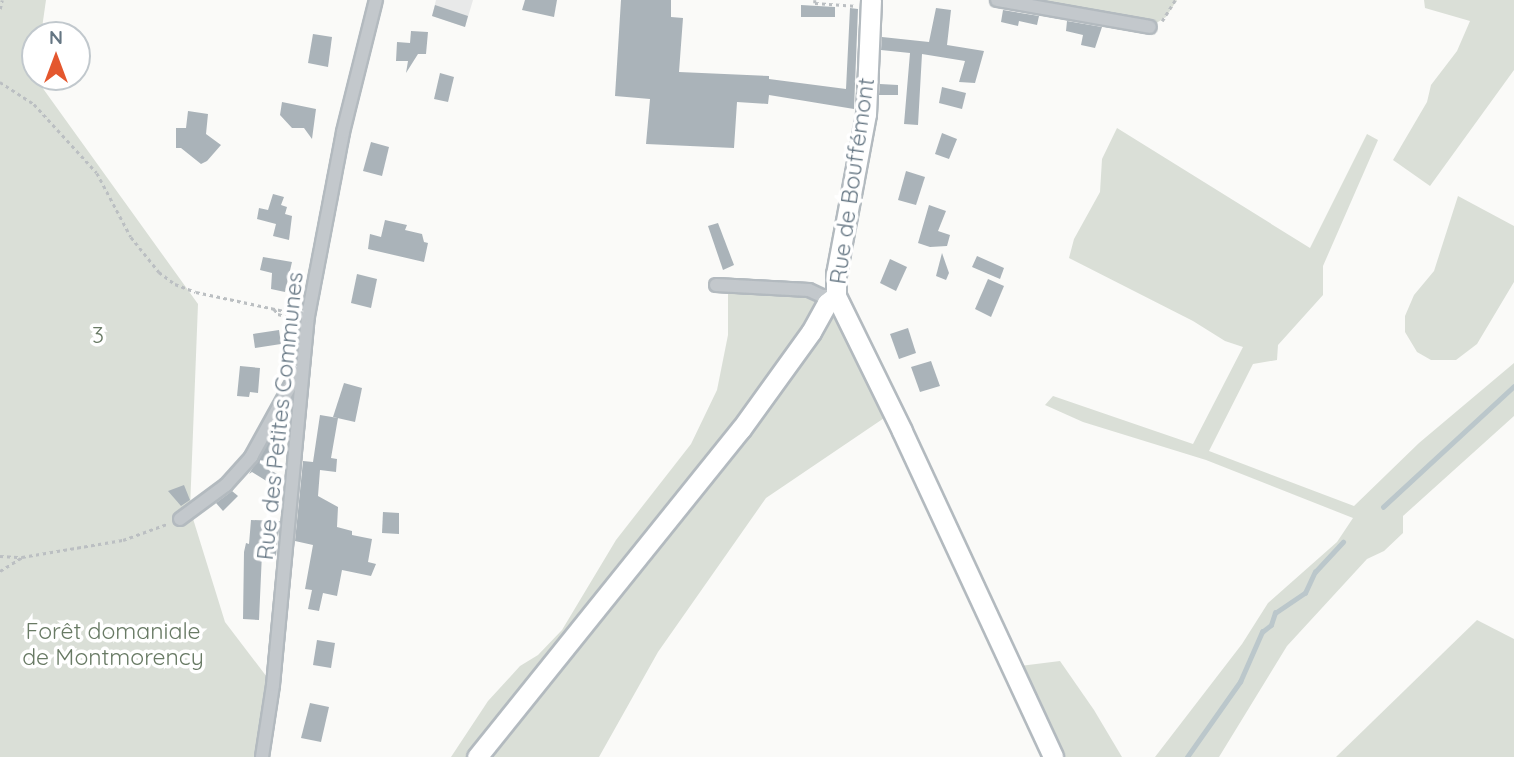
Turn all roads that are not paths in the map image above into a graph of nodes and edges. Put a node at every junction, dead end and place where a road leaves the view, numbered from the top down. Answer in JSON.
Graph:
{"nodes":[{"id":1,"x":376,"y":0,"type":"edge"},
{"id":2,"x":997,"y":0,"type":"edge"},
{"id":3,"x":871,"y":3,"type":"edge"},
{"id":4,"x":1150,"y":27,"type":"road end"},
{"id":5,"x":716,"y":285,"type":"dead end"},
{"id":6,"x":836,"y":296,"type":"junction"},
{"id":7,"x":301,"y":366,"type":"junction"},
{"id":8,"x":180,"y":519,"type":"road end"},
{"id":9,"x":262,"y":757,"type":"edge"},
{"id":10,"x":477,"y":757,"type":"edge"},
{"id":11,"x":1054,"y":757,"type":"edge"}],
"edges":[{"from":1,"to":7,"type":"street","name":"Rue des Petites Communes"},
{"from":2,"to":4,"type":"street"},
{"from":3,"to":6,"type":"street","name":"Rue de Bouffémont"},
{"from":5,"to":6,"type":"street"},
{"from":6,"to":10,"type":"street"},
{"from":6,"to":11,"type":"street","name":"Rue de Bouffémont"},
{"from":7,"to":8,"type":"street"},
{"from":7,"to":9,"type":"street","name":"Rue des Petites Communes"}]}
